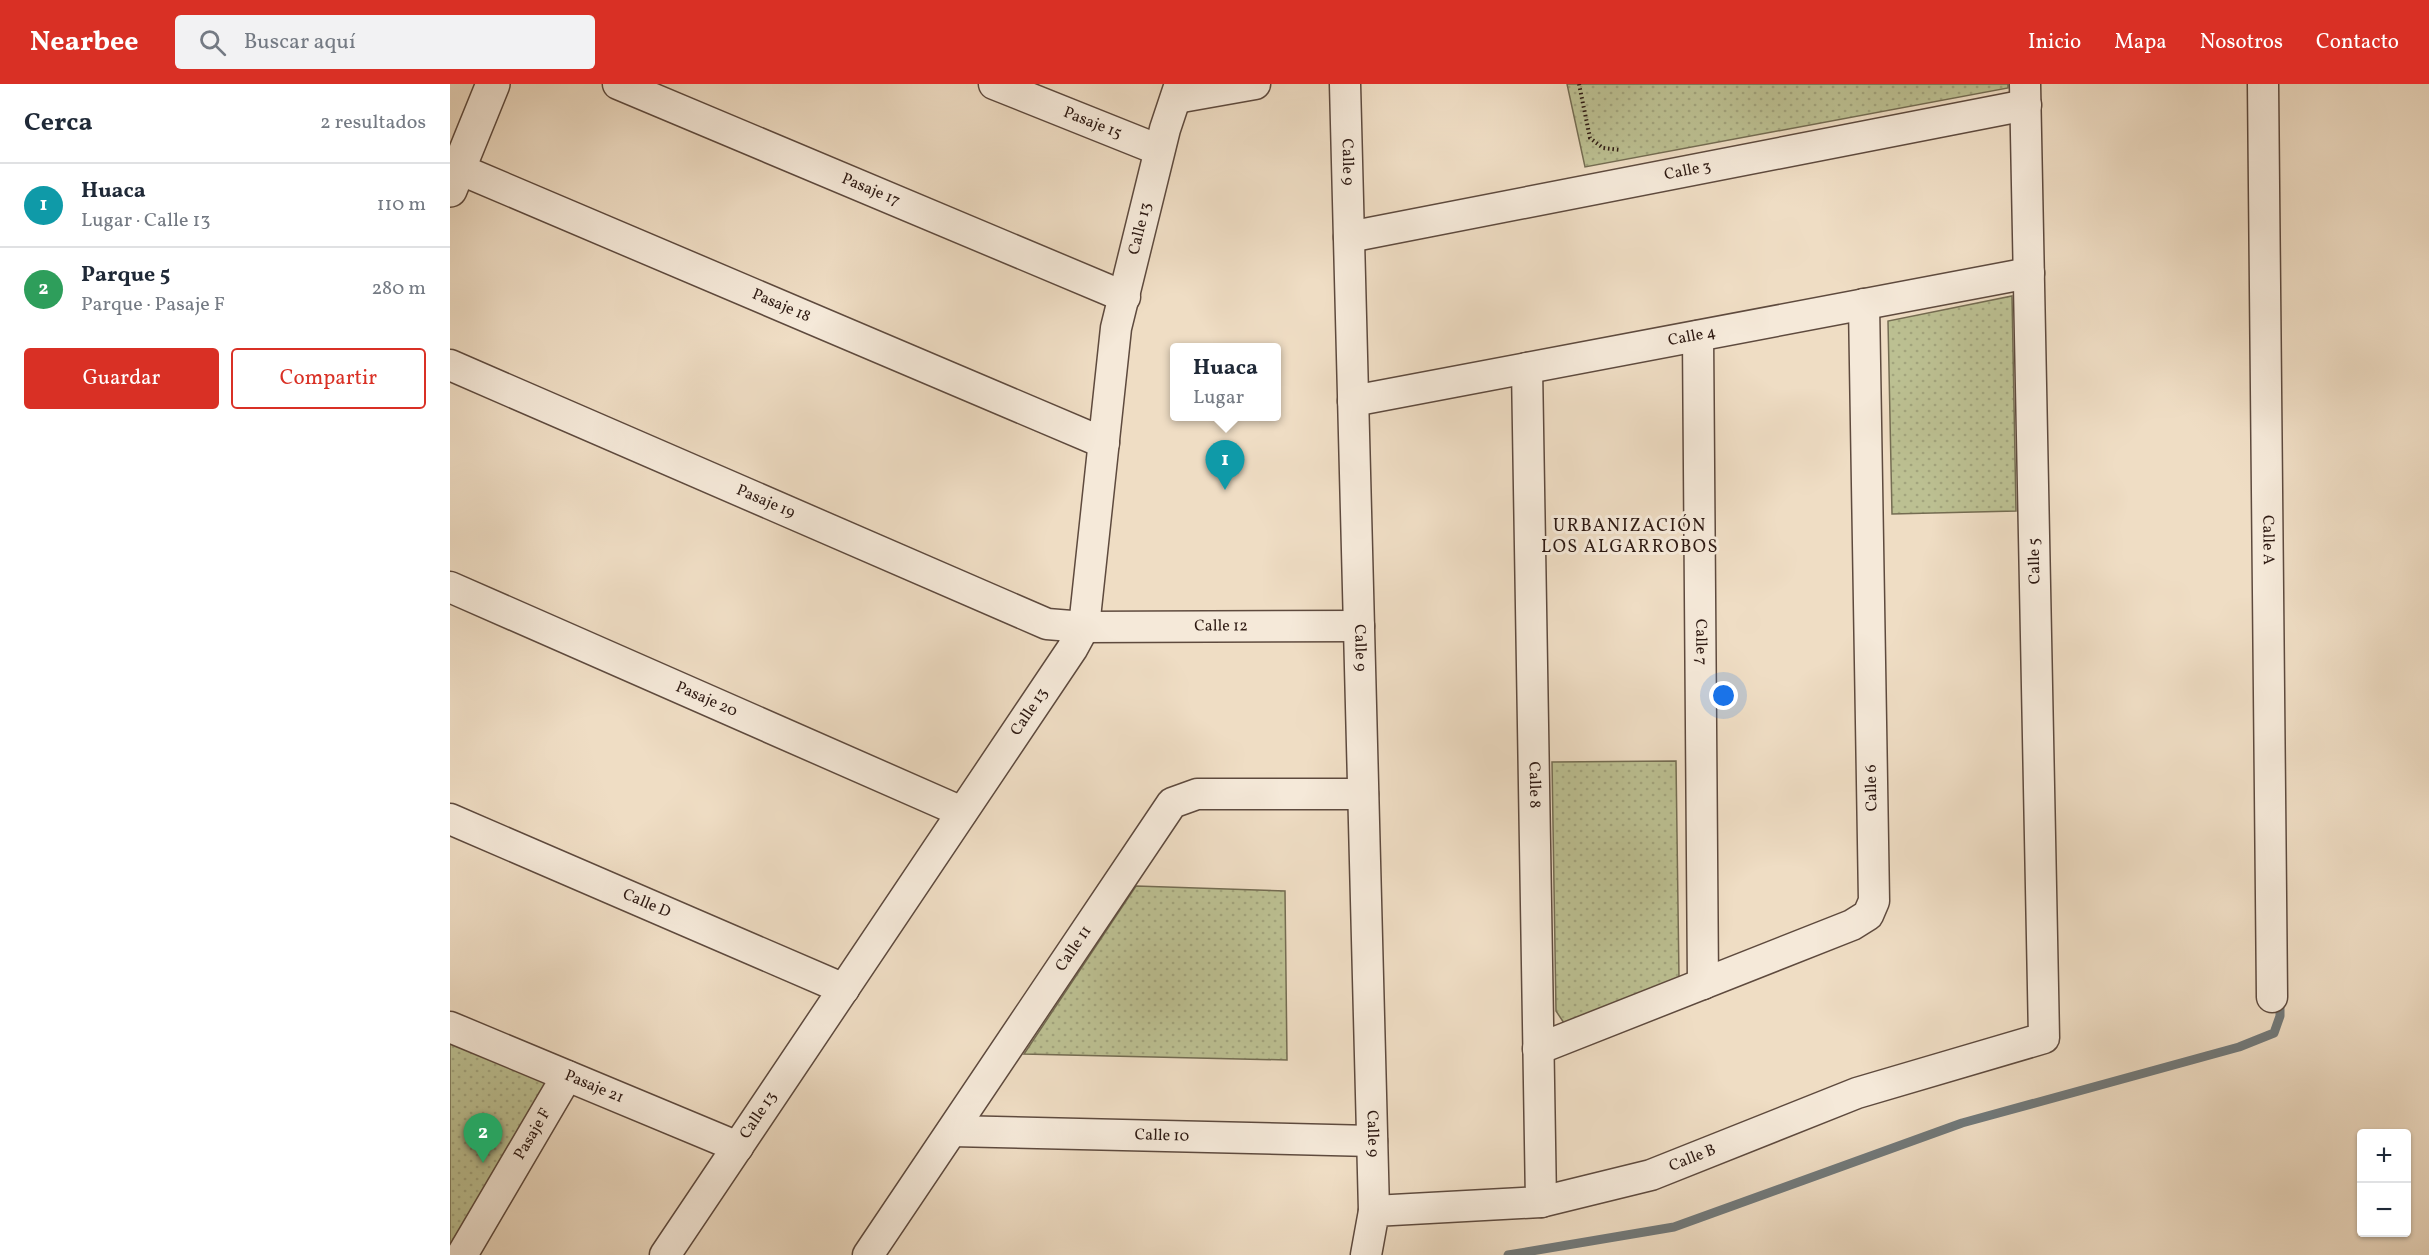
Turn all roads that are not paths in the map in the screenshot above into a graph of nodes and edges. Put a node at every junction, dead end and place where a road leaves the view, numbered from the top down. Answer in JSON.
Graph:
{"nodes":[{"id":1,"x":493,"y":84,"type":"edge"},
{"id":2,"x":618,"y":84,"type":"edge"},
{"id":3,"x":994,"y":84,"type":"edge"},
{"id":4,"x":1255,"y":84,"type":"edge"},
{"id":5,"x":1345,"y":84,"type":"edge"},
{"id":6,"x":2263,"y":84,"type":"edge"},
{"id":7,"x":1178,"y":91,"type":"edge"},
{"id":8,"x":2026,"y":94,"type":"edge"},
{"id":9,"x":1160,"y":150,"type":"junction"},
{"id":10,"x":454,"y":180,"type":"edge"},
{"id":11,"x":1349,"y":237,"type":"junction"},
{"id":12,"x":2029,"y":273,"type":"junction"},
{"id":13,"x":1125,"y":297,"type":"junction"},
{"id":14,"x":1864,"y":304,"type":"junction"},
{"id":15,"x":1698,"y":336,"type":"junction"},
{"id":16,"x":450,"y":365,"type":"edge"},
{"id":17,"x":1527,"y":368,"type":"junction"},
{"id":18,"x":1353,"y":401,"type":"junction"},
{"id":19,"x":1104,"y":443,"type":"junction"},
{"id":20,"x":450,"y":587,"type":"edge"},
{"id":21,"x":1359,"y":626,"type":"junction"},
{"id":22,"x":1084,"y":627,"type":"junction"},
{"id":23,"x":1363,"y":794,"type":"junction"},
{"id":24,"x":962,"y":812,"type":"junction"},
{"id":25,"x":450,"y":819,"type":"edge"},
{"id":26,"x":1702,"y":984,"type":"junction"},
{"id":27,"x":844,"y":989,"type":"junction"},
{"id":28,"x":2272,"y":997,"type":"dead end"},
{"id":29,"x":450,"y":1027,"type":"edge"},
{"id":30,"x":2044,"y":1038,"type":"joint"},
{"id":31,"x":1538,"y":1049,"type":"junction"},
{"id":32,"x":567,"y":1076,"type":"junction"},
{"id":33,"x":952,"y":1131,"type":"junction"},
{"id":34,"x":1372,"y":1142,"type":"junction"},
{"id":35,"x":738,"y":1147,"type":"junction"},
{"id":36,"x":1541,"y":1202,"type":"junction"},
{"id":37,"x":1374,"y":1211,"type":"junction"},
{"id":38,"x":458,"y":1253,"type":"edge"},
{"id":39,"x":665,"y":1255,"type":"edge"},
{"id":40,"x":868,"y":1255,"type":"edge"},
{"id":41,"x":1366,"y":1255,"type":"edge"}],
"edges":[{"from":1,"to":10,"type":"street"},
{"from":2,"to":13,"type":"street","name":"Pasaje 17"},
{"from":3,"to":9,"type":"street","name":"Pasaje 15"},
{"from":4,"to":7,"type":"street"},
{"from":5,"to":11,"type":"street","name":"Calle 9"},
{"from":6,"to":28,"type":"street","name":"Calle A"},
{"from":7,"to":9,"type":"street","name":"Calle 13"},
{"from":8,"to":11,"type":"street","name":"Calle 3"},
{"from":8,"to":12,"type":"street","name":"Calle 5"},
{"from":9,"to":13,"type":"street","name":"Calle 13"},
{"from":10,"to":19,"type":"street","name":"Pasaje 18"},
{"from":11,"to":18,"type":"street","name":"Calle 9"},
{"from":12,"to":14,"type":"street","name":"Calle 4"},
{"from":12,"to":30,"type":"street","name":"Calle 5"},
{"from":13,"to":19,"type":"street","name":"Calle 13"},
{"from":14,"to":15,"type":"street","name":"Calle 4"},
{"from":14,"to":26,"type":"street","name":"Calle 6"},
{"from":15,"to":17,"type":"street","name":"Calle 4"},
{"from":15,"to":26,"type":"street","name":"Calle 7"},
{"from":16,"to":22,"type":"street","name":"Pasaje 19"},
{"from":17,"to":18,"type":"street","name":"Calle 4"},
{"from":17,"to":31,"type":"street","name":"Calle 8"},
{"from":18,"to":21,"type":"street","name":"Calle 9"},
{"from":19,"to":22,"type":"street","name":"Calle 13"},
{"from":20,"to":24,"type":"street","name":"Pasaje 20"},
{"from":21,"to":22,"type":"street","name":"Calle 12"},
{"from":21,"to":23,"type":"street","name":"Calle 9"},
{"from":22,"to":24,"type":"street","name":"Calle 13"},
{"from":23,"to":33,"type":"street","name":"Calle 11"},
{"from":23,"to":34,"type":"street","name":"Calle 9"},
{"from":24,"to":27,"type":"street","name":"Calle 13"},
{"from":25,"to":27,"type":"street","name":"Calle D"},
{"from":26,"to":31,"type":"street","name":"Calle 6"},
{"from":27,"to":35,"type":"street","name":"Calle 13"},
{"from":29,"to":32,"type":"street","name":"Pasaje 21"},
{"from":30,"to":36,"type":"street","name":"Calle B"},
{"from":31,"to":36,"type":"street","name":"Calle 8"},
{"from":32,"to":35,"type":"street","name":"Pasaje 21"},
{"from":32,"to":38,"type":"street","name":"Pasaje F"},
{"from":33,"to":34,"type":"street","name":"Calle 10"},
{"from":33,"to":40,"type":"street","name":"Calle 11"},
{"from":34,"to":37,"type":"street","name":"Calle 9"},
{"from":35,"to":39,"type":"street","name":"Calle 13"},
{"from":36,"to":37,"type":"street","name":"Calle B"},
{"from":37,"to":41,"type":"street"}]}
